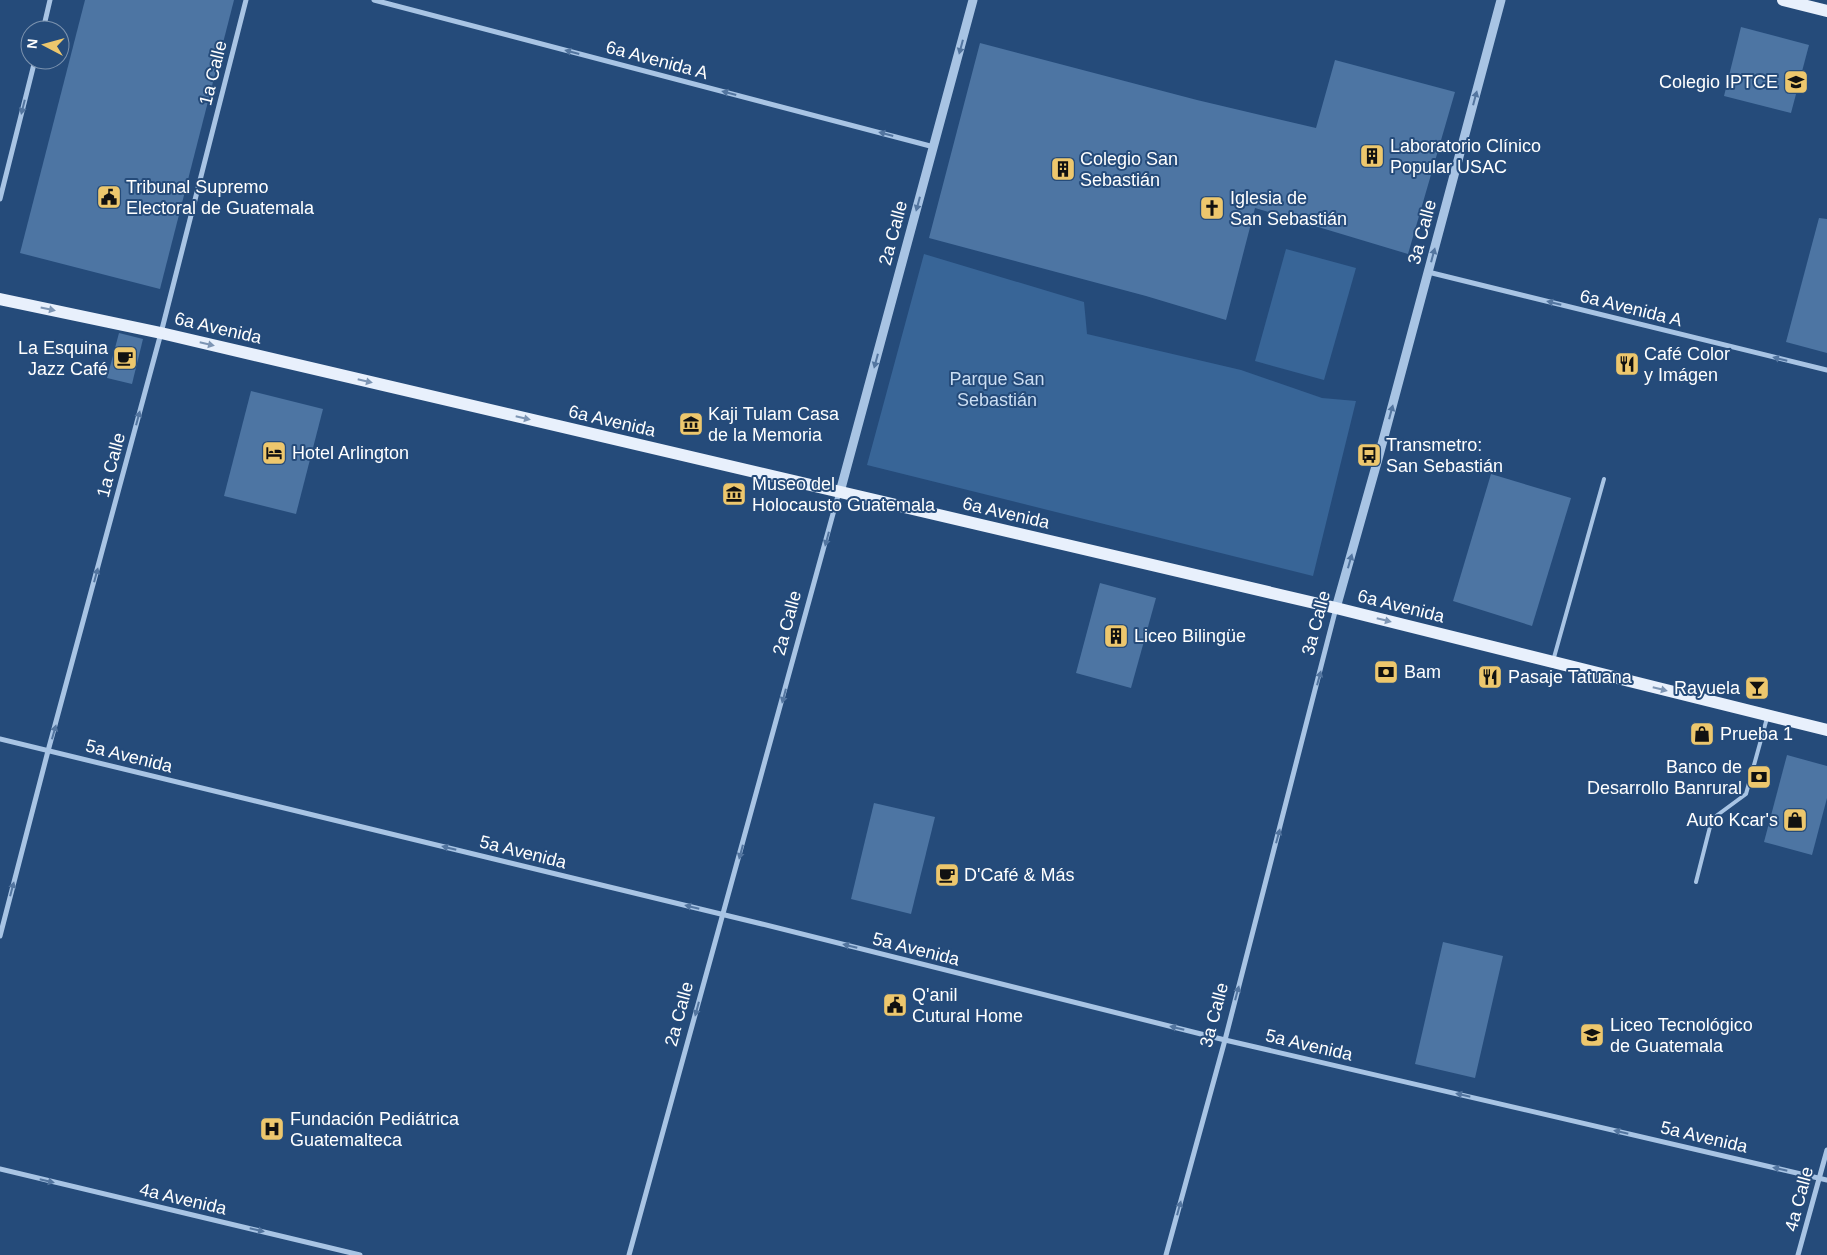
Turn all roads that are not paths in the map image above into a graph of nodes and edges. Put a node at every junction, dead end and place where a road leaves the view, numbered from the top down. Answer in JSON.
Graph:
{"nodes":[{"id":1,"x":50,"y":0,"type":"edge"},
{"id":2,"x":246,"y":0,"type":"edge"},
{"id":3,"x":374,"y":0,"type":"edge"},
{"id":4,"x":973,"y":0,"type":"edge"},
{"id":5,"x":1501,"y":0,"type":"edge"},
{"id":6,"x":1783,"y":0,"type":"edge"},
{"id":7,"x":1827,"y":11,"type":"edge"},
{"id":8,"x":45,"y":20,"type":"edge"},
{"id":9,"x":32,"y":70,"type":"edge"},
{"id":10,"x":934,"y":147,"type":"junction"},
{"id":11,"x":0,"y":199,"type":"edge"},
{"id":12,"x":1428,"y":272,"type":"junction"},
{"id":13,"x":0,"y":299,"type":"edge"},
{"id":14,"x":161,"y":333,"type":"junction"},
{"id":15,"x":1827,"y":370,"type":"edge"},
{"id":16,"x":1604,"y":479,"type":"dead end"},
{"id":17,"x":840,"y":492,"type":"junction"},
{"id":18,"x":1336,"y":608,"type":"junction"},
{"id":19,"x":1552,"y":663,"type":"junction"},
{"id":20,"x":1768,"y":716,"type":"junction"},
{"id":21,"x":1827,"y":730,"type":"edge"},
{"id":22,"x":0,"y":739,"type":"edge"},
{"id":23,"x":48,"y":751,"type":"junction"},
{"id":24,"x":1696,"y":882,"type":"dead end"},
{"id":25,"x":723,"y":915,"type":"junction"},
{"id":26,"x":0,"y":936,"type":"edge"},
{"id":27,"x":1225,"y":1040,"type":"junction"},
{"id":28,"x":1827,"y":1150,"type":"edge"},
{"id":29,"x":0,"y":1169,"type":"edge"},
{"id":30,"x":1819,"y":1178,"type":"junction"},
{"id":31,"x":1827,"y":1180,"type":"edge"},
{"id":32,"x":360,"y":1255,"type":"edge"},
{"id":33,"x":630,"y":1255,"type":"edge"},
{"id":34,"x":1166,"y":1255,"type":"edge"},
{"id":35,"x":1798,"y":1255,"type":"edge"}],
"edges":[{"from":1,"to":8,"type":"street"},
{"from":2,"to":14,"type":"street","name":"1a Calle"},
{"from":10,"to":3,"type":"street","name":"6a Avenida A","one_way":true},
{"from":4,"to":10,"type":"street","name":"2a Calle","one_way":true},
{"from":12,"to":5,"type":"street","name":"3a Calle","one_way":true},
{"from":6,"to":7,"type":"main road"},
{"from":9,"to":11,"type":"street","one_way":true},
{"from":10,"to":17,"type":"street","name":"2a Calle","one_way":true},
{"from":15,"to":12,"type":"street","name":"6a Avenida A","one_way":true},
{"from":18,"to":12,"type":"street","name":"3a Calle","one_way":true},
{"from":13,"to":14,"type":"main road","name":"6a Avenida","one_way":true},
{"from":14,"to":17,"type":"main road","name":"6a Avenida","one_way":true},
{"from":23,"to":14,"type":"street","name":"1a Calle","one_way":true},
{"from":16,"to":19,"type":"lane"},
{"from":17,"to":18,"type":"main road","name":"6a Avenida"},
{"from":17,"to":25,"type":"street","name":"2a Calle","one_way":true},
{"from":18,"to":19,"type":"main road","name":"6a Avenida","one_way":true},
{"from":27,"to":18,"type":"street","name":"3a Calle","one_way":true},
{"from":19,"to":20,"type":"main road","name":"6a Avenida","one_way":true},
{"from":20,"to":21,"type":"main road","name":"6a Avenida"},
{"from":20,"to":24,"type":"lane"},
{"from":22,"to":23,"type":"street","name":"5a Avenida"},
{"from":25,"to":23,"type":"street","name":"5a Avenida","one_way":true},
{"from":26,"to":23,"type":"street","name":"1a Calle","one_way":true},
{"from":27,"to":25,"type":"street","name":"5a Avenida","one_way":true},
{"from":25,"to":33,"type":"street","name":"2a Calle","one_way":true},
{"from":30,"to":27,"type":"street","name":"5a Avenida","one_way":true},
{"from":34,"to":27,"type":"street","name":"3a Calle","one_way":true},
{"from":28,"to":30,"type":"street","name":"4a Calle"},
{"from":29,"to":32,"type":"street","name":"4a Avenida","one_way":true},
{"from":30,"to":31,"type":"street","name":"5a Avenida"},
{"from":30,"to":35,"type":"street","name":"4a Calle"}]}
